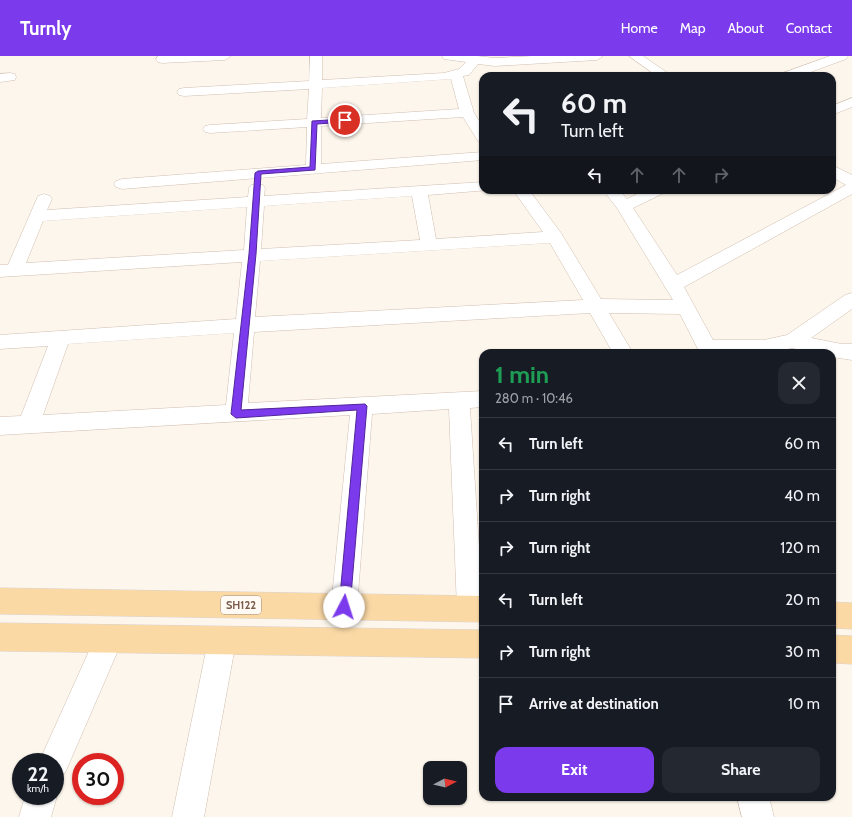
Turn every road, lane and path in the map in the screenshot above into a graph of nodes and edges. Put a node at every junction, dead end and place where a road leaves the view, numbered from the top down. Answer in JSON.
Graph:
{"nodes":[{"id":1,"x":225,"y":56,"type":"edge"},
{"id":2,"x":316,"y":56,"type":"edge"},
{"id":3,"x":448,"y":56,"type":"edge"},
{"id":4,"x":597,"y":56,"type":"edge"},
{"id":5,"x":635,"y":56,"type":"edge"},
{"id":6,"x":842,"y":56,"type":"edge"},
{"id":7,"x":162,"y":59,"type":"dead end"},
{"id":8,"x":494,"y":59,"type":"edge"},
{"id":9,"x":474,"y":60,"type":"junction"},
{"id":10,"x":499,"y":72,"type":"edge"},
{"id":11,"x":654,"y":72,"type":"edge"},
{"id":12,"x":799,"y":72,"type":"edge"},
{"id":13,"x":456,"y":75,"type":"junction"},
{"id":14,"x":315,"y":84,"type":"junction"},
{"id":15,"x":184,"y":92,"type":"dead end"},
{"id":16,"x":852,"y":102,"type":"edge"},
{"id":17,"x":836,"y":109,"type":"edge"},
{"id":18,"x":468,"y":113,"type":"junction"},
{"id":19,"x":314,"y":122,"type":"junction"},
{"id":20,"x":210,"y":129,"type":"dead end"},
{"id":21,"x":479,"y":131,"type":"edge"},
{"id":22,"x":479,"y":156,"type":"edge"},
{"id":23,"x":313,"y":168,"type":"junction"},
{"id":24,"x":836,"y":172,"type":"edge"},
{"id":25,"x":258,"y":173,"type":"junction"},
{"id":26,"x":852,"y":182,"type":"edge"},
{"id":27,"x":122,"y":184,"type":"dead end"},
{"id":28,"x":479,"y":187,"type":"edge"},
{"id":29,"x":852,"y":188,"type":"edge"},
{"id":30,"x":419,"y":191,"type":"junction"},
{"id":31,"x":523,"y":194,"type":"edge"},
{"id":32,"x":614,"y":194,"type":"edge"},
{"id":33,"x":650,"y":194,"type":"edge"},
{"id":34,"x":44,"y":200,"type":"dead end"},
{"id":35,"x":256,"y":202,"type":"junction"},
{"id":36,"x":624,"y":206,"type":"junction"},
{"id":37,"x":37,"y":216,"type":"junction"},
{"id":38,"x":554,"y":237,"type":"junction"},
{"id":39,"x":429,"y":244,"type":"junction"},
{"id":40,"x":252,"y":254,"type":"junction"},
{"id":41,"x":7,"y":270,"type":"edge"},
{"id":42,"x":674,"y":285,"type":"junction"},
{"id":43,"x":852,"y":300,"type":"edge"},
{"id":44,"x":595,"y":306,"type":"junction"},
{"id":45,"x":687,"y":306,"type":"junction"},
{"id":46,"x":244,"y":325,"type":"junction"},
{"id":47,"x":62,"y":338,"type":"junction"},
{"id":48,"x":792,"y":341,"type":"junction"},
{"id":49,"x":0,"y":342,"type":"edge"},
{"id":50,"x":620,"y":349,"type":"edge"},
{"id":51,"x":708,"y":349,"type":"edge"},
{"id":52,"x":736,"y":349,"type":"edge"},
{"id":53,"x":828,"y":349,"type":"edge"},
{"id":54,"x":836,"y":351,"type":"edge"},
{"id":55,"x":852,"y":352,"type":"edge"},
{"id":56,"x":479,"y":399,"type":"edge"},
{"id":57,"x":459,"y":400,"type":"junction"},
{"id":58,"x":362,"y":406,"type":"junction"},
{"id":59,"x":236,"y":414,"type":"junction"},
{"id":60,"x":29,"y":424,"type":"junction"},
{"id":61,"x":0,"y":426,"type":"edge"},
{"id":62,"x":2,"y":606,"type":"edge"},
{"id":63,"x":344,"y":607,"type":"junction"},
{"id":64,"x":476,"y":608,"type":"edge"},
{"id":65,"x":836,"y":615,"type":"edge"},
{"id":66,"x":852,"y":616,"type":"edge"},
{"id":67,"x":0,"y":637,"type":"edge"},
{"id":68,"x":109,"y":639,"type":"junction"},
{"id":69,"x":222,"y":641,"type":"junction"},
{"id":70,"x":479,"y":644,"type":"edge"},
{"id":71,"x":836,"y":650,"type":"edge"},
{"id":72,"x":852,"y":650,"type":"edge"},
{"id":73,"x":58,"y":753,"type":"edge"},
{"id":74,"x":754,"y":801,"type":"edge"},
{"id":75,"x":38,"y":805,"type":"edge"},
{"id":76,"x":34,"y":817,"type":"edge"},
{"id":77,"x":188,"y":817,"type":"edge"},
{"id":78,"x":758,"y":817,"type":"edge"}],
"edges":[{"from":1,"to":7,"type":"street"},
{"from":2,"to":14,"type":"street"},
{"from":3,"to":9,"type":"street"},
{"from":4,"to":8,"type":"street"},
{"from":5,"to":11,"type":"street"},
{"from":6,"to":12,"type":"street"},
{"from":8,"to":9,"type":"street"},
{"from":8,"to":10,"type":"street"},
{"from":9,"to":13,"type":"street"},
{"from":13,"to":14,"type":"street"},
{"from":13,"to":18,"type":"street"},
{"from":14,"to":15,"type":"street"},
{"from":14,"to":19,"type":"street"},
{"from":16,"to":17,"type":"street"},
{"from":18,"to":19,"type":"street"},
{"from":18,"to":21,"type":"street"},
{"from":19,"to":20,"type":"street"},
{"from":19,"to":23,"type":"street"},
{"from":22,"to":23,"type":"street"},
{"from":23,"to":25,"type":"street"},
{"from":24,"to":26,"type":"street"},
{"from":25,"to":27,"type":"street"},
{"from":25,"to":35,"type":"street"},
{"from":28,"to":30,"type":"street"},
{"from":29,"to":42,"type":"street"},
{"from":30,"to":35,"type":"street"},
{"from":30,"to":39,"type":"street"},
{"from":31,"to":38,"type":"street"},
{"from":32,"to":36,"type":"street"},
{"from":33,"to":36,"type":"street"},
{"from":34,"to":37,"type":"street"},
{"from":35,"to":37,"type":"street"},
{"from":35,"to":40,"type":"street"},
{"from":36,"to":42,"type":"street"},
{"from":37,"to":41,"type":"street"},
{"from":38,"to":39,"type":"street"},
{"from":38,"to":44,"type":"street"},
{"from":39,"to":40,"type":"street"},
{"from":40,"to":41,"type":"street"},
{"from":40,"to":46,"type":"street"},
{"from":42,"to":45,"type":"street"},
{"from":43,"to":48,"type":"street"},
{"from":44,"to":45,"type":"street"},
{"from":44,"to":46,"type":"street"},
{"from":44,"to":50,"type":"street"},
{"from":45,"to":51,"type":"street"},
{"from":46,"to":47,"type":"street"},
{"from":46,"to":59,"type":"street"},
{"from":47,"to":49,"type":"street"},
{"from":47,"to":60,"type":"street"},
{"from":48,"to":52,"type":"street"},
{"from":48,"to":53,"type":"street"},
{"from":54,"to":55,"type":"street"},
{"from":56,"to":57,"type":"street"},
{"from":57,"to":58,"type":"street"},
{"from":57,"to":64,"type":"street"},
{"from":58,"to":59,"type":"street"},
{"from":58,"to":63,"type":"street"},
{"from":59,"to":60,"type":"street"},
{"from":60,"to":61,"type":"street"},
{"from":62,"to":63,"type":"main road","number":"SH122"},
{"from":63,"to":64,"type":"main road","number":"SH122"},
{"from":65,"to":66,"type":"main road"},
{"from":67,"to":68,"type":"main road"},
{"from":68,"to":69,"type":"main road"},
{"from":68,"to":73,"type":"street"},
{"from":69,"to":70,"type":"main road"},
{"from":69,"to":77,"type":"street"},
{"from":71,"to":72,"type":"main road"},
{"from":74,"to":78,"type":"street"},
{"from":75,"to":76,"type":"street"}]}
